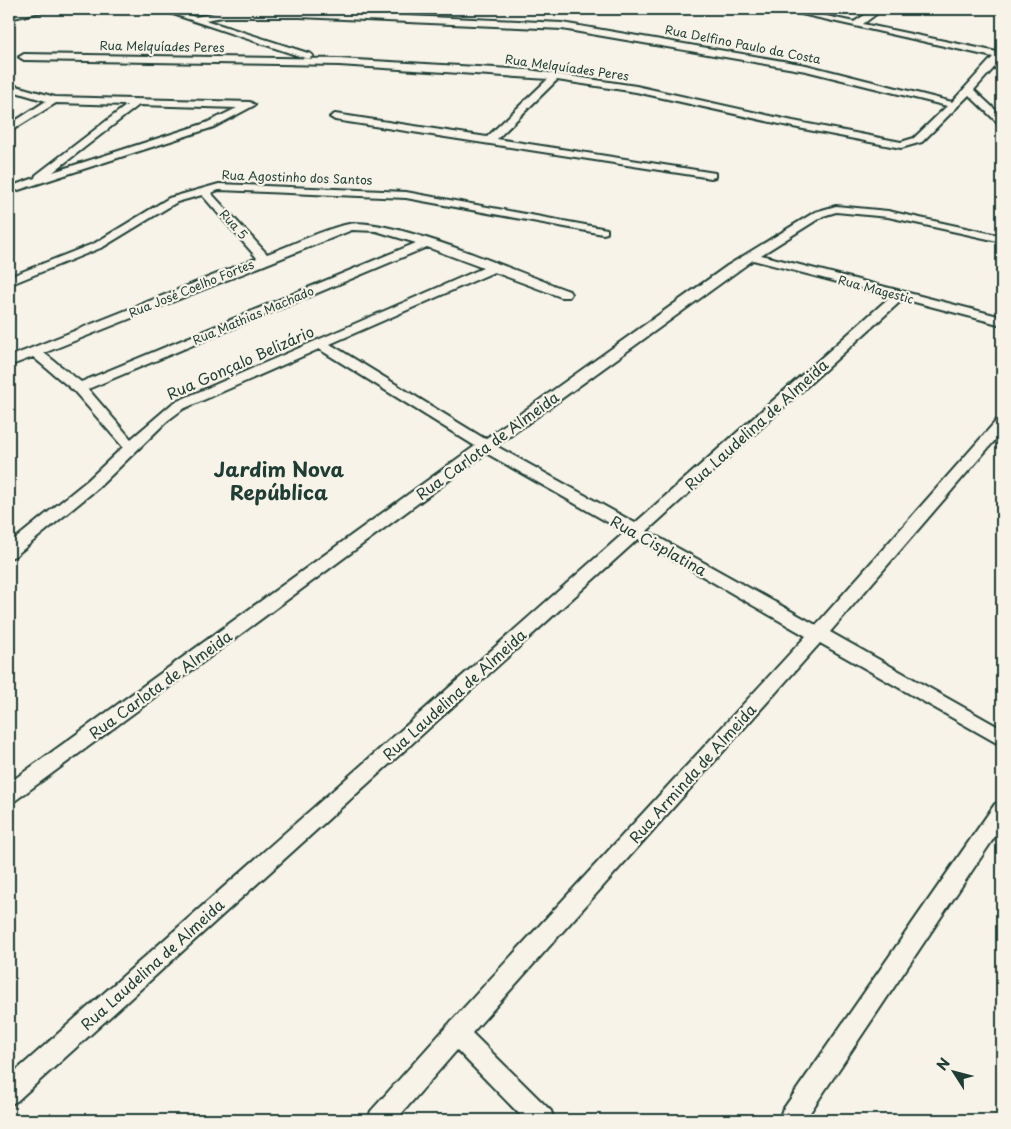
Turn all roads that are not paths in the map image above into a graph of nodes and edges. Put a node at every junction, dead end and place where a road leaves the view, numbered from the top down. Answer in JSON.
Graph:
{"nodes":[{"id":1,"x":41,"y":9,"type":"edge"},
{"id":2,"x":162,"y":9,"type":"edge"},
{"id":3,"x":783,"y":9,"type":"edge"},
{"id":4,"x":879,"y":9,"type":"edge"},
{"id":5,"x":9,"y":16,"type":"edge"},
{"id":6,"x":196,"y":19,"type":"junction"},
{"id":7,"x":855,"y":25,"type":"junction"},
{"id":8,"x":1001,"y":54,"type":"edge"},
{"id":9,"x":24,"y":57,"type":"dead end"},
{"id":10,"x":329,"y":62,"type":"junction"},
{"id":11,"x":556,"y":76,"type":"junction"},
{"id":12,"x":9,"y":87,"type":"edge"},
{"id":13,"x":969,"y":90,"type":"junction"},
{"id":14,"x":54,"y":100,"type":"junction"},
{"id":15,"x":138,"y":101,"type":"junction"},
{"id":16,"x":953,"y":105,"type":"junction"},
{"id":17,"x":335,"y":116,"type":"dead end"},
{"id":18,"x":1002,"y":121,"type":"edge"},
{"id":19,"x":9,"y":129,"type":"edge"},
{"id":20,"x":490,"y":140,"type":"junction"},
{"id":21,"x":711,"y":175,"type":"dead end"},
{"id":22,"x":30,"y":185,"type":"junction"},
{"id":23,"x":9,"y":190,"type":"edge"},
{"id":24,"x":203,"y":190,"type":"junction"},
{"id":25,"x":602,"y":231,"type":"dead end"},
{"id":26,"x":1002,"y":238,"type":"edge"},
{"id":27,"x":427,"y":243,"type":"junction"},
{"id":28,"x":750,"y":256,"type":"junction"},
{"id":29,"x":264,"y":258,"type":"junction"},
{"id":30,"x":492,"y":268,"type":"junction"},
{"id":31,"x":9,"y":281,"type":"edge"},
{"id":32,"x":565,"y":294,"type":"dead end"},
{"id":33,"x":899,"y":296,"type":"junction"},
{"id":34,"x":1002,"y":321,"type":"edge"},
{"id":35,"x":320,"y":344,"type":"junction"},
{"id":36,"x":35,"y":352,"type":"junction"},
{"id":37,"x":9,"y":362,"type":"edge"},
{"id":38,"x":79,"y":388,"type":"junction"},
{"id":39,"x":1002,"y":423,"type":"edge"},
{"id":40,"x":487,"y":446,"type":"junction"},
{"id":41,"x":131,"y":448,"type":"junction"},
{"id":42,"x":636,"y":532,"type":"junction"},
{"id":43,"x":9,"y":552,"type":"edge"},
{"id":44,"x":818,"y":634,"type":"junction"},
{"id":45,"x":1002,"y":738,"type":"edge"},
{"id":46,"x":9,"y":794,"type":"edge"},
{"id":47,"x":1002,"y":810,"type":"edge"},
{"id":48,"x":456,"y":1033,"type":"junction"},
{"id":49,"x":9,"y":1093,"type":"edge"},
{"id":50,"x":380,"y":1120,"type":"edge"},
{"id":51,"x":542,"y":1120,"type":"edge"},
{"id":52,"x":791,"y":1120,"type":"edge"}],
"edges":[{"from":1,"to":5,"type":"street"},
{"from":2,"to":6,"type":"street","name":"Rua Delfino Paulo da Costa"},
{"from":3,"to":7,"type":"street"},
{"from":4,"to":7,"type":"street"},
{"from":6,"to":10,"type":"street","name":"Rua Delfino Paulo da Costa"},
{"from":6,"to":16,"type":"street","name":"Rua Delfino Paulo da Costa"},
{"from":7,"to":8,"type":"street"},
{"from":8,"to":13,"type":"street","name":"Rua Melquíades Peres"},
{"from":9,"to":10,"type":"street","name":"Rua Melquíades Peres"},
{"from":10,"to":11,"type":"street","name":"Rua Melquíades Peres"},
{"from":11,"to":16,"type":"street","name":"Rua Melquíades Peres"},
{"from":11,"to":20,"type":"street"},
{"from":12,"to":14,"type":"street"},
{"from":13,"to":16,"type":"street","name":"Rua Melquíades Peres"},
{"from":13,"to":18,"type":"street"},
{"from":14,"to":15,"type":"street"},
{"from":14,"to":19,"type":"street"},
{"from":15,"to":22,"type":"street"},
{"from":15,"to":22,"type":"street"},
{"from":17,"to":20,"type":"street"},
{"from":20,"to":21,"type":"street"},
{"from":22,"to":23,"type":"street"},
{"from":24,"to":25,"type":"street","name":"Rua Agostinho dos Santos"},
{"from":24,"to":29,"type":"street","name":"Rua 5"},
{"from":24,"to":31,"type":"street","name":"Rua Agostinho dos Santos"},
{"from":26,"to":28,"type":"street","name":"Rua Carlota de Almeida"},
{"from":27,"to":29,"type":"street","name":"Rua José Coelho Fortes"},
{"from":27,"to":30,"type":"street","name":"Rua José Coelho Fortes"},
{"from":27,"to":38,"type":"street","name":"Rua Mathias Machado"},
{"from":28,"to":33,"type":"street","name":"Rua Magestic"},
{"from":28,"to":40,"type":"street","name":"Rua Carlota de Almeida"},
{"from":29,"to":36,"type":"street","name":"Rua José Coelho Fortes"},
{"from":30,"to":32,"type":"street","name":"Rua José Coelho Fortes"},
{"from":30,"to":35,"type":"street","name":"Rua Gonçalo Belizário"},
{"from":33,"to":34,"type":"street","name":"Rua Magestic"},
{"from":33,"to":42,"type":"street","name":"Rua Laudelina de Almeida"},
{"from":35,"to":40,"type":"street","name":"Rua Cisplatina"},
{"from":35,"to":41,"type":"street","name":"Rua Gonçalo Belizário"},
{"from":36,"to":37,"type":"street","name":"Rua José Coelho Fortes"},
{"from":36,"to":38,"type":"street"},
{"from":38,"to":41,"type":"street"},
{"from":39,"to":44,"type":"street","name":"Rua Arminda de Almeida"},
{"from":40,"to":42,"type":"street","name":"Rua Cisplatina"},
{"from":40,"to":46,"type":"street","name":"Rua Carlota de Almeida"},
{"from":41,"to":43,"type":"street","name":"Rua Gonçalo Belizário"},
{"from":42,"to":44,"type":"street","name":"Rua Cisplatina"},
{"from":42,"to":49,"type":"street","name":"Rua Laudelina de Almeida"},
{"from":44,"to":45,"type":"street","name":"Rua Cisplatina"},
{"from":44,"to":48,"type":"street","name":"Rua Arminda de Almeida"},
{"from":47,"to":52,"type":"street"},
{"from":48,"to":50,"type":"street","name":"Rua Arminda de Almeida"},
{"from":48,"to":51,"type":"street"}]}
